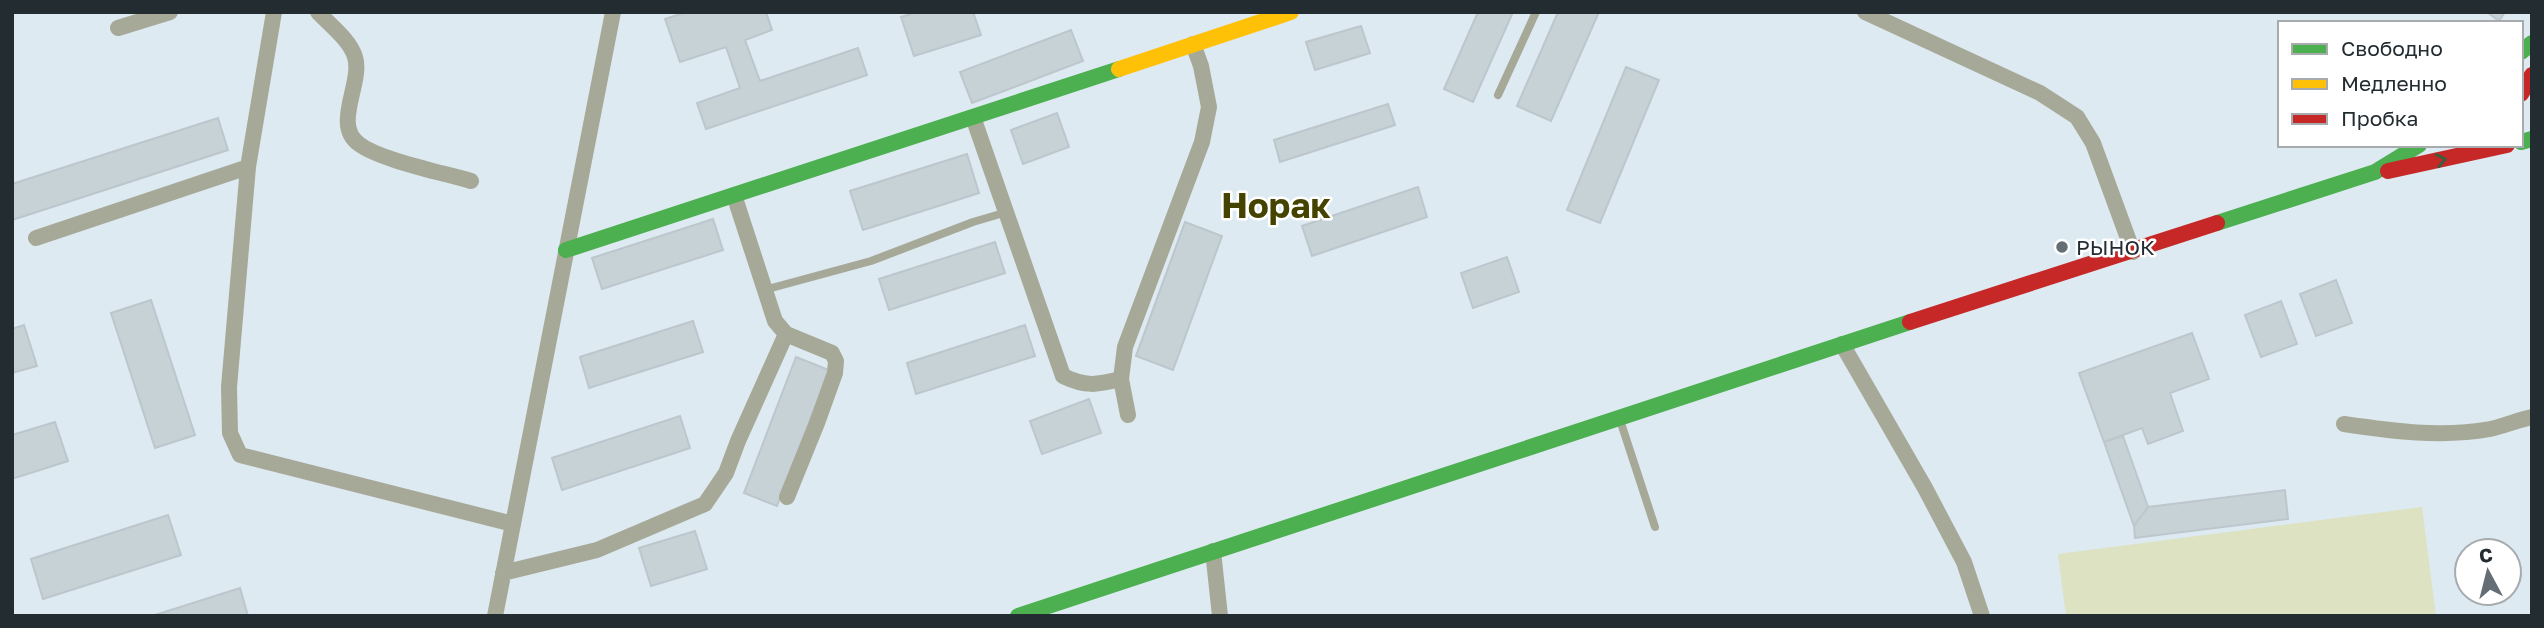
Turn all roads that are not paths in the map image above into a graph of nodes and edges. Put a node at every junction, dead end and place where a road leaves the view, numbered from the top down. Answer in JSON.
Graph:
{"nodes":[{"id":1,"x":170,"y":12,"type":"edge"},
{"id":2,"x":274,"y":12,"type":"edge"},
{"id":3,"x":318,"y":12,"type":"edge"},
{"id":4,"x":613,"y":12,"type":"edge"},
{"id":5,"x":1291,"y":12,"type":"edge"},
{"id":6,"x":1536,"y":12,"type":"edge"},
{"id":7,"x":1865,"y":12,"type":"edge"},
{"id":8,"x":118,"y":28,"type":"dead end"},
{"id":9,"x":1193,"y":44,"type":"junction"},
{"id":10,"x":2532,"y":75,"type":"edge"},
{"id":11,"x":2523,"y":91,"type":"edge"},
{"id":12,"x":1498,"y":95,"type":"dead end"},
{"id":13,"x":973,"y":117,"type":"junction"},
{"id":14,"x":2417,"y":147,"type":"edge"},
{"id":15,"x":2490,"y":147,"type":"edge"},
{"id":16,"x":2470,"y":149,"type":"edge"},
{"id":17,"x":248,"y":167,"type":"junction"},
{"id":18,"x":2375,"y":172,"type":"junction"},
{"id":19,"x":471,"y":181,"type":"dead end"},
{"id":20,"x":734,"y":195,"type":"junction"},
{"id":21,"x":1007,"y":212,"type":"junction"},
{"id":22,"x":36,"y":238,"type":"dead end"},
{"id":23,"x":566,"y":250,"type":"junction"},
{"id":24,"x":2133,"y":252,"type":"junction"},
{"id":25,"x":764,"y":290,"type":"junction"},
{"id":26,"x":786,"y":334,"type":"junction"},
{"id":27,"x":1842,"y":344,"type":"junction"},
{"id":28,"x":1121,"y":379,"type":"junction"},
{"id":29,"x":1128,"y":415,"type":"dead end"},
{"id":30,"x":1619,"y":417,"type":"junction"},
{"id":31,"x":2532,"y":417,"type":"edge"},
{"id":32,"x":2344,"y":424,"type":"dead end"},
{"id":33,"x":787,"y":497,"type":"dead end"},
{"id":34,"x":513,"y":524,"type":"junction"},
{"id":35,"x":1656,"y":527,"type":"dead end"},
{"id":36,"x":1213,"y":551,"type":"junction"},
{"id":37,"x":503,"y":573,"type":"junction"},
{"id":38,"x":495,"y":616,"type":"edge"},
{"id":39,"x":1018,"y":616,"type":"edge"},
{"id":40,"x":1220,"y":616,"type":"edge"},
{"id":41,"x":1982,"y":616,"type":"edge"}],
"edges":[{"from":1,"to":8,"type":"street"},
{"from":2,"to":17,"type":"street"},
{"from":3,"to":19,"type":"street"},
{"from":4,"to":23,"type":"street"},
{"from":5,"to":9,"type":"main road"},
{"from":6,"to":12,"type":"lane"},
{"from":7,"to":24,"type":"street"},
{"from":9,"to":13,"type":"main road"},
{"from":9,"to":28,"type":"street"},
{"from":10,"to":11,"type":"main road"},
{"from":13,"to":20,"type":"main road"},
{"from":13,"to":21,"type":"street"},
{"from":14,"to":18,"type":"main road"},
{"from":15,"to":16,"type":"main road"},
{"from":18,"to":16,"type":"main road","one_way":true},
{"from":17,"to":22,"type":"street"},
{"from":17,"to":34,"type":"street"},
{"from":18,"to":24,"type":"main road"},
{"from":20,"to":23,"type":"main road"},
{"from":20,"to":25,"type":"street"},
{"from":21,"to":25,"type":"lane"},
{"from":21,"to":28,"type":"street"},
{"from":23,"to":34,"type":"street"},
{"from":24,"to":27,"type":"main road"},
{"from":25,"to":26,"type":"street"},
{"from":26,"to":33,"type":"street"},
{"from":26,"to":37,"type":"street"},
{"from":27,"to":30,"type":"main road"},
{"from":27,"to":41,"type":"street"},
{"from":28,"to":29,"type":"street"},
{"from":30,"to":35,"type":"lane"},
{"from":30,"to":36,"type":"main road"},
{"from":31,"to":32,"type":"street"},
{"from":34,"to":37,"type":"street"},
{"from":36,"to":39,"type":"main road"},
{"from":36,"to":40,"type":"street"},
{"from":37,"to":38,"type":"street"}]}
